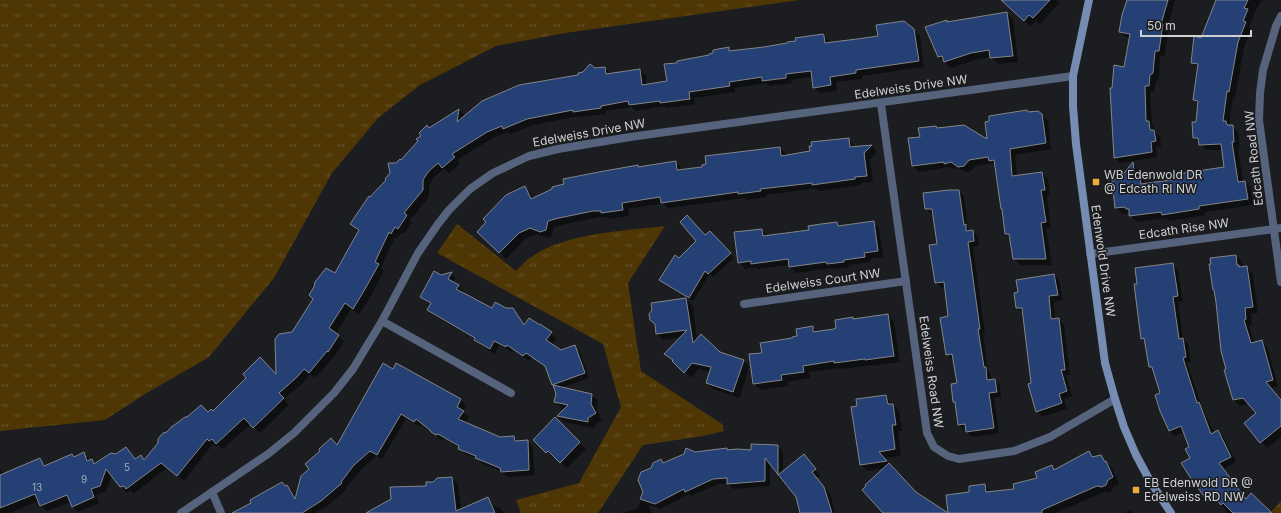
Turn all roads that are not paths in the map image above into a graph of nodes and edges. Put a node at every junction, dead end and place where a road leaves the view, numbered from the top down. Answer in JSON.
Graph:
{"nodes":[{"id":1,"x":1089,"y":0,"type":"edge"},
{"id":2,"x":1281,"y":16,"type":"edge"},
{"id":3,"x":1073,"y":76,"type":"junction"},
{"id":4,"x":881,"y":104,"type":"junction"},
{"id":5,"x":1278,"y":228,"type":"edge"},
{"id":6,"x":1090,"y":254,"type":"junction"},
{"id":7,"x":906,"y":281,"type":"junction"},
{"id":8,"x":1281,"y":282,"type":"edge"},
{"id":9,"x":744,"y":304,"type":"dead end"},
{"id":10,"x":382,"y":321,"type":"junction"},
{"id":11,"x":512,"y":393,"type":"dead end"},
{"id":12,"x":1115,"y":399,"type":"junction"},
{"id":13,"x":212,"y":492,"type":"junction"},
{"id":14,"x":181,"y":513,"type":"edge"},
{"id":15,"x":221,"y":513,"type":"edge"},
{"id":16,"x":1171,"y":513,"type":"edge"}],
"edges":[{"from":1,"to":3,"type":"street","name":"Edenwold Drive NW"},
{"from":2,"to":5,"type":"street","name":"Edcath Road NW"},
{"from":3,"to":4,"type":"street","name":"Edelweiss Drive NW"},
{"from":3,"to":6,"type":"street","name":"Edenwold Drive NW"},
{"from":4,"to":7,"type":"street","name":"Edelweiss Road NW"},
{"from":4,"to":10,"type":"street","name":"Edelweiss Drive NW"},
{"from":5,"to":6,"type":"street","name":"Edcath Rise NW"},
{"from":5,"to":8,"type":"street","name":"Edcath Road NW"},
{"from":6,"to":12,"type":"street","name":"Edenwold Drive NW"},
{"from":7,"to":9,"type":"street","name":"Edelweiss Court NW"},
{"from":7,"to":12,"type":"street","name":"Edelweiss Road NW"},
{"from":10,"to":11,"type":"street"},
{"from":10,"to":13,"type":"street","name":"Edelweiss Drive NW"},
{"from":12,"to":16,"type":"street","name":"Edenwold Drive NW"},
{"from":13,"to":14,"type":"street","name":"Edelweiss Drive NW"},
{"from":13,"to":15,"type":"street"}]}
